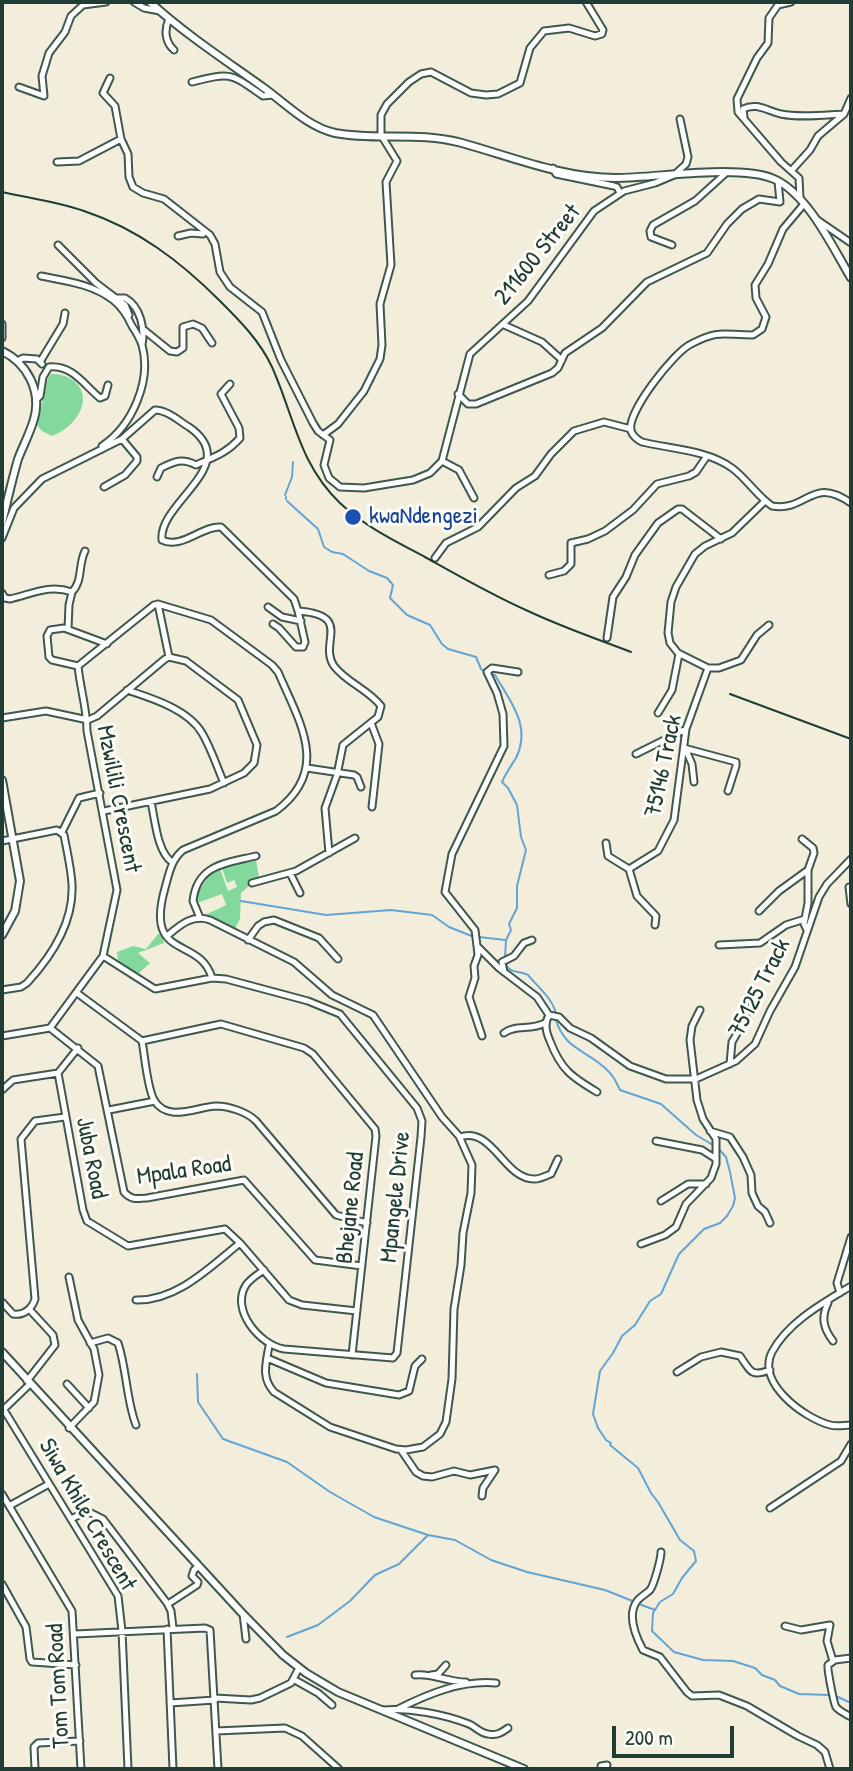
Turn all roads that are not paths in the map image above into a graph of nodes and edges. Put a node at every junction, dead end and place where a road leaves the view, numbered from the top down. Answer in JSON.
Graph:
{"nodes":[{"id":1,"x":106,"y":2,"type":"edge"},
{"id":2,"x":134,"y":2,"type":"edge"},
{"id":3,"x":150,"y":2,"type":"edge"},
{"id":4,"x":586,"y":2,"type":"edge"},
{"id":5,"x":791,"y":2,"type":"edge"},
{"id":6,"x":160,"y":10,"type":"junction"},
{"id":7,"x":169,"y":19,"type":"junction"},
{"id":8,"x":174,"y":50,"type":"dead end"},
{"id":9,"x":110,"y":78,"type":"dead end"},
{"id":10,"x":192,"y":82,"type":"dead end"},
{"id":11,"x":19,"y":87,"type":"dead end"},
{"id":12,"x":272,"y":95,"type":"junction"},
{"id":13,"x":851,"y":98,"type":"edge"},
{"id":14,"x":844,"y":114,"type":"junction"},
{"id":15,"x":680,"y":119,"type":"dead end"},
{"id":16,"x":745,"y":120,"type":"junction"},
{"id":17,"x":381,"y":135,"type":"junction"},
{"id":18,"x":121,"y":139,"type":"junction"},
{"id":19,"x":57,"y":162,"type":"dead end"},
{"id":20,"x":553,"y":168,"type":"junction"},
{"id":21,"x":791,"y":171,"type":"junction"},
{"id":22,"x":726,"y":173,"type":"junction"},
{"id":23,"x":674,"y":175,"type":"junction"},
{"id":24,"x":778,"y":181,"type":"junction"},
{"id":25,"x":620,"y":193,"type":"junction"},
{"id":26,"x":802,"y":201,"type":"junction"},
{"id":27,"x":813,"y":217,"type":"junction"},
{"id":28,"x":210,"y":235,"type":"junction"},
{"id":29,"x":178,"y":236,"type":"dead end"},
{"id":30,"x":851,"y":243,"type":"edge"},
{"id":31,"x":58,"y":245,"type":"dead end"},
{"id":32,"x":672,"y":245,"type":"dead end"},
{"id":33,"x":41,"y":276,"type":"dead end"},
{"id":34,"x":851,"y":278,"type":"edge"},
{"id":35,"x":117,"y":298,"type":"junction"},
{"id":36,"x":65,"y":313,"type":"dead end"},
{"id":37,"x":130,"y":321,"type":"junction"},
{"id":38,"x":2,"y":324,"type":"edge"},
{"id":39,"x":504,"y":325,"type":"junction"},
{"id":40,"x":144,"y":330,"type":"junction"},
{"id":41,"x":2,"y":338,"type":"edge"},
{"id":42,"x":212,"y":343,"type":"dead end"},
{"id":43,"x":142,"y":345,"type":"junction"},
{"id":44,"x":2,"y":351,"type":"edge"},
{"id":45,"x":562,"y":360,"type":"junction"},
{"id":46,"x":17,"y":361,"type":"junction"},
{"id":47,"x":40,"y":362,"type":"junction"},
{"id":48,"x":46,"y":370,"type":"junction"},
{"id":49,"x":230,"y":384,"type":"dead end"},
{"id":50,"x":108,"y":385,"type":"dead end"},
{"id":51,"x":458,"y":394,"type":"junction"},
{"id":52,"x":36,"y":400,"type":"junction"},
{"id":53,"x":631,"y":429,"type":"junction"},
{"id":54,"x":323,"y":435,"type":"junction"},
{"id":55,"x":122,"y":439,"type":"junction"},
{"id":56,"x":98,"y":451,"type":"junction"},
{"id":57,"x":707,"y":456,"type":"junction"},
{"id":58,"x":207,"y":460,"type":"junction"},
{"id":59,"x":442,"y":461,"type":"junction"},
{"id":60,"x":157,"y":477,"type":"dead end"},
{"id":61,"x":104,"y":487,"type":"dead end"},
{"id":62,"x":474,"y":498,"type":"dead end"},
{"id":63,"x":765,"y":502,"type":"junction"},
{"id":64,"x":851,"y":503,"type":"edge"},
{"id":65,"x":2,"y":523,"type":"edge"},
{"id":66,"x":2,"y":538,"type":"edge"},
{"id":67,"x":721,"y":539,"type":"junction"},
{"id":68,"x":85,"y":551,"type":"dead end"},
{"id":69,"x":435,"y":558,"type":"dead end"},
{"id":70,"x":549,"y":575,"type":"dead end"},
{"id":71,"x":2,"y":593,"type":"edge"},
{"id":72,"x":72,"y":593,"type":"junction"},
{"id":73,"x":158,"y":604,"type":"junction"},
{"id":74,"x":268,"y":607,"type":"dead end"},
{"id":75,"x":298,"y":611,"type":"junction"},
{"id":76,"x":301,"y":621,"type":"junction"},
{"id":77,"x":272,"y":624,"type":"dead end"},
{"id":78,"x":769,"y":625,"type":"dead end"},
{"id":79,"x":68,"y":629,"type":"junction"},
{"id":80,"x":607,"y":638,"type":"dead end"},
{"id":81,"x":107,"y":644,"type":"junction"},
{"id":82,"x":679,"y":654,"type":"junction"},
{"id":83,"x":169,"y":657,"type":"junction"},
{"id":84,"x":78,"y":666,"type":"junction"},
{"id":85,"x":708,"y":667,"type":"junction"},
{"id":86,"x":518,"y":672,"type":"dead end"},
{"id":87,"x":127,"y":690,"type":"junction"},
{"id":88,"x":658,"y":713,"type":"dead end"},
{"id":89,"x":2,"y":718,"type":"edge"},
{"id":90,"x":88,"y":720,"type":"junction"},
{"id":91,"x":371,"y":723,"type":"junction"},
{"id":92,"x":686,"y":729,"type":"junction"},
{"id":93,"x":684,"y":748,"type":"junction"},
{"id":94,"x":636,"y":754,"type":"dead end"},
{"id":95,"x":307,"y":768,"type":"junction"},
{"id":96,"x":338,"y":772,"type":"junction"},
{"id":97,"x":2,"y":780,"type":"edge"},
{"id":98,"x":694,"y":782,"type":"dead end"},
{"id":99,"x":224,"y":783,"type":"junction"},
{"id":100,"x":360,"y":788,"type":"dead end"},
{"id":101,"x":728,"y":792,"type":"dead end"},
{"id":102,"x":3,"y":793,"type":"edge"},
{"id":103,"x":100,"y":793,"type":"junction"},
{"id":104,"x":151,"y":802,"type":"junction"},
{"id":105,"x":372,"y":807,"type":"dead end"},
{"id":106,"x":104,"y":811,"type":"junction"},
{"id":107,"x":62,"y":832,"type":"junction"},
{"id":108,"x":355,"y":838,"type":"dead end"},
{"id":109,"x":13,"y":839,"type":"junction"},
{"id":110,"x":802,"y":839,"type":"dead end"},
{"id":111,"x":2,"y":841,"type":"edge"},
{"id":112,"x":606,"y":843,"type":"dead end"},
{"id":113,"x":329,"y":853,"type":"junction"},
{"id":114,"x":256,"y":856,"type":"dead end"},
{"id":115,"x":851,"y":859,"type":"edge"},
{"id":116,"x":172,"y":862,"type":"junction"},
{"id":117,"x":629,"y":869,"type":"junction"},
{"id":118,"x":808,"y":870,"type":"junction"},
{"id":119,"x":290,"y":873,"type":"junction"},
{"id":120,"x":252,"y":883,"type":"dead end"},
{"id":121,"x":849,"y":887,"type":"dead end"},
{"id":122,"x":300,"y":893,"type":"dead end"},
{"id":123,"x":851,"y":904,"type":"edge"},
{"id":124,"x":759,"y":911,"type":"dead end"},
{"id":125,"x":200,"y":918,"type":"junction"},
{"id":126,"x":805,"y":919,"type":"junction"},
{"id":127,"x":655,"y":925,"type":"dead end"},
{"id":128,"x":807,"y":930,"type":"junction"},
{"id":129,"x":2,"y":935,"type":"edge"},
{"id":130,"x":167,"y":936,"type":"junction"},
{"id":131,"x":248,"y":940,"type":"junction"},
{"id":132,"x":532,"y":940,"type":"dead end"},
{"id":133,"x":719,"y":945,"type":"dead end"},
{"id":134,"x":477,"y":946,"type":"junction"},
{"id":135,"x":103,"y":956,"type":"junction"},
{"id":136,"x":338,"y":959,"type":"dead end"},
{"id":137,"x":504,"y":972,"type":"junction"},
{"id":138,"x":212,"y":978,"type":"junction"},
{"id":139,"x":2,"y":990,"type":"edge"},
{"id":140,"x":77,"y":993,"type":"junction"},
{"id":141,"x":745,"y":1005,"type":"dead end"},
{"id":142,"x":700,"y":1010,"type":"dead end"},
{"id":143,"x":554,"y":1016,"type":"junction"},
{"id":144,"x":545,"y":1023,"type":"junction"},
{"id":145,"x":50,"y":1028,"type":"junction"},
{"id":146,"x":504,"y":1033,"type":"dead end"},
{"id":147,"x":482,"y":1035,"type":"dead end"},
{"id":148,"x":2,"y":1036,"type":"edge"},
{"id":149,"x":142,"y":1041,"type":"junction"},
{"id":150,"x":78,"y":1048,"type":"junction"},
{"id":151,"x":730,"y":1064,"type":"junction"},
{"id":152,"x":58,"y":1073,"type":"junction"},
{"id":153,"x":696,"y":1079,"type":"junction"},
{"id":154,"x":2,"y":1090,"type":"edge"},
{"id":155,"x":597,"y":1092,"type":"dead end"},
{"id":156,"x":155,"y":1101,"type":"junction"},
{"id":157,"x":109,"y":1110,"type":"junction"},
{"id":158,"x":65,"y":1117,"type":"junction"},
{"id":159,"x":710,"y":1131,"type":"junction"},
{"id":160,"x":460,"y":1137,"type":"junction"},
{"id":161,"x":656,"y":1141,"type":"dead end"},
{"id":162,"x":558,"y":1159,"type":"dead end"},
{"id":163,"x":716,"y":1159,"type":"junction"},
{"id":164,"x":706,"y":1184,"type":"junction"},
{"id":165,"x":661,"y":1201,"type":"dead end"},
{"id":166,"x":367,"y":1223,"type":"junction"},
{"id":167,"x":770,"y":1223,"type":"dead end"},
{"id":168,"x":851,"y":1237,"type":"edge"},
{"id":169,"x":240,"y":1243,"type":"junction"},
{"id":170,"x":641,"y":1244,"type":"dead end"},
{"id":171,"x":362,"y":1266,"type":"junction"},
{"id":172,"x":264,"y":1270,"type":"junction"},
{"id":173,"x":69,"y":1277,"type":"dead end"},
{"id":174,"x":851,"y":1286,"type":"edge"},
{"id":175,"x":840,"y":1293,"type":"junction"},
{"id":176,"x":136,"y":1300,"type":"dead end"},
{"id":177,"x":829,"y":1300,"type":"junction"},
{"id":178,"x":2,"y":1302,"type":"edge"},
{"id":179,"x":29,"y":1309,"type":"junction"},
{"id":180,"x":357,"y":1311,"type":"junction"},
{"id":181,"x":833,"y":1341,"type":"dead end"},
{"id":182,"x":90,"y":1343,"type":"junction"},
{"id":183,"x":269,"y":1346,"type":"junction"},
{"id":184,"x":2,"y":1352,"type":"edge"},
{"id":185,"x":352,"y":1356,"type":"junction"},
{"id":186,"x":267,"y":1358,"type":"junction"},
{"id":187,"x":422,"y":1359,"type":"dead end"},
{"id":188,"x":770,"y":1370,"type":"junction"},
{"id":189,"x":677,"y":1372,"type":"dead end"},
{"id":190,"x":29,"y":1383,"type":"junction"},
{"id":191,"x":67,"y":1384,"type":"dead end"},
{"id":192,"x":89,"y":1408,"type":"junction"},
{"id":193,"x":3,"y":1410,"type":"edge"},
{"id":194,"x":136,"y":1425,"type":"dead end"},
{"id":195,"x":851,"y":1425,"type":"edge"},
{"id":196,"x":69,"y":1428,"type":"junction"},
{"id":197,"x":851,"y":1444,"type":"edge"},
{"id":198,"x":401,"y":1450,"type":"junction"},
{"id":199,"x":49,"y":1484,"type":"junction"},
{"id":200,"x":2,"y":1494,"type":"edge"},
{"id":201,"x":482,"y":1496,"type":"dead end"},
{"id":202,"x":9,"y":1506,"type":"junction"},
{"id":203,"x":771,"y":1508,"type":"dead end"},
{"id":204,"x":71,"y":1519,"type":"junction"},
{"id":205,"x":661,"y":1552,"type":"dead end"},
{"id":206,"x":198,"y":1566,"type":"junction"},
{"id":207,"x":2,"y":1584,"type":"edge"},
{"id":208,"x":168,"y":1604,"type":"junction"},
{"id":209,"x":243,"y":1614,"type":"junction"},
{"id":210,"x":785,"y":1626,"type":"dead end"},
{"id":211,"x":170,"y":1629,"type":"junction"},
{"id":212,"x":122,"y":1631,"type":"junction"},
{"id":213,"x":75,"y":1634,"type":"junction"},
{"id":214,"x":246,"y":1639,"type":"dead end"},
{"id":215,"x":851,"y":1658,"type":"edge"},
{"id":216,"x":830,"y":1663,"type":"junction"},
{"id":217,"x":76,"y":1665,"type":"junction"},
{"id":218,"x":446,"y":1665,"type":"dead end"},
{"id":219,"x":299,"y":1668,"type":"junction"},
{"id":220,"x":415,"y":1675,"type":"dead end"},
{"id":221,"x":431,"y":1675,"type":"junction"},
{"id":222,"x":293,"y":1679,"type":"junction"},
{"id":223,"x":473,"y":1683,"type":"junction"},
{"id":224,"x":496,"y":1683,"type":"dead end"},
{"id":225,"x":215,"y":1699,"type":"junction"},
{"id":226,"x":170,"y":1703,"type":"junction"},
{"id":227,"x":332,"y":1705,"type":"dead end"},
{"id":228,"x":398,"y":1709,"type":"junction"},
{"id":229,"x":376,"y":1710,"type":"junction"},
{"id":230,"x":851,"y":1717,"type":"edge"},
{"id":231,"x":508,"y":1728,"type":"dead end"},
{"id":232,"x":216,"y":1731,"type":"junction"},
{"id":233,"x":80,"y":1741,"type":"junction"},
{"id":234,"x":35,"y":1769,"type":"edge"},
{"id":235,"x":81,"y":1769,"type":"edge"},
{"id":236,"x":128,"y":1769,"type":"edge"},
{"id":237,"x":173,"y":1769,"type":"edge"},
{"id":238,"x":218,"y":1769,"type":"edge"},
{"id":239,"x":339,"y":1769,"type":"edge"},
{"id":240,"x":524,"y":1769,"type":"edge"},
{"id":241,"x":830,"y":1769,"type":"edge"}],
"edges":[{"from":1,"to":11,"type":"street"},
{"from":2,"to":6,"type":"street"},
{"from":3,"to":6,"type":"street"},
{"from":4,"to":17,"type":"street"},
{"from":5,"to":16,"type":"street"},
{"from":6,"to":7,"type":"street"},
{"from":7,"to":8,"type":"street"},
{"from":7,"to":12,"type":"street"},
{"from":9,"to":18,"type":"street"},
{"from":10,"to":12,"type":"street"},
{"from":12,"to":17,"type":"street"},
{"from":13,"to":14,"type":"street"},
{"from":14,"to":16,"type":"street"},
{"from":14,"to":21,"type":"street"},
{"from":15,"to":23,"type":"street"},
{"from":16,"to":21,"type":"street"},
{"from":17,"to":20,"type":"street"},
{"from":17,"to":54,"type":"street"},
{"from":18,"to":19,"type":"street"},
{"from":18,"to":28,"type":"street"},
{"from":20,"to":23,"type":"street"},
{"from":20,"to":25,"type":"street"},
{"from":21,"to":26,"type":"street"},
{"from":22,"to":23,"type":"street"},
{"from":22,"to":24,"type":"street"},
{"from":22,"to":32,"type":"street"},
{"from":23,"to":25,"type":"street","name":"211600 Street"},
{"from":24,"to":26,"type":"street"},
{"from":24,"to":45,"type":"street"},
{"from":25,"to":39,"type":"street","name":"211600 Street"},
{"from":26,"to":27,"type":"street"},
{"from":26,"to":53,"type":"street"},
{"from":27,"to":30,"type":"street"},
{"from":27,"to":34,"type":"street"},
{"from":28,"to":29,"type":"street"},
{"from":28,"to":54,"type":"street"},
{"from":31,"to":35,"type":"street"},
{"from":33,"to":37,"type":"street"},
{"from":35,"to":37,"type":"street"},
{"from":35,"to":40,"type":"street"},
{"from":36,"to":47,"type":"street"},
{"from":37,"to":43,"type":"street"},
{"from":38,"to":41,"type":"street"},
{"from":39,"to":45,"type":"street"},
{"from":39,"to":51,"type":"street","name":"211600 Street"},
{"from":40,"to":42,"type":"street"},
{"from":40,"to":43,"type":"street"},
{"from":43,"to":56,"type":"street"},
{"from":44,"to":46,"type":"street"},
{"from":45,"to":51,"type":"street"},
{"from":46,"to":47,"type":"street"},
{"from":46,"to":52,"type":"street"},
{"from":47,"to":48,"type":"street"},
{"from":48,"to":50,"type":"street"},
{"from":48,"to":52,"type":"street"},
{"from":49,"to":58,"type":"street"},
{"from":51,"to":59,"type":"street","name":"211600 Street"},
{"from":52,"to":65,"type":"street"},
{"from":53,"to":57,"type":"street"},
{"from":53,"to":69,"type":"street"},
{"from":54,"to":59,"type":"street"},
{"from":55,"to":56,"type":"street"},
{"from":55,"to":58,"type":"street"},
{"from":55,"to":61,"type":"street"},
{"from":56,"to":66,"type":"street"},
{"from":57,"to":63,"type":"street"},
{"from":57,"to":70,"type":"street"},
{"from":58,"to":60,"type":"street"},
{"from":58,"to":75,"type":"street"},
{"from":59,"to":62,"type":"street"},
{"from":63,"to":64,"type":"street"},
{"from":63,"to":67,"type":"street"},
{"from":67,"to":80,"type":"street"},
{"from":67,"to":82,"type":"street"},
{"from":68,"to":72,"type":"street"},
{"from":71,"to":72,"type":"street"},
{"from":72,"to":79,"type":"street"},
{"from":73,"to":81,"type":"street"},
{"from":73,"to":83,"type":"street"},
{"from":73,"to":95,"type":"street"},
{"from":74,"to":76,"type":"street"},
{"from":75,"to":76,"type":"street"},
{"from":75,"to":91,"type":"street"},
{"from":76,"to":77,"type":"street"},
{"from":78,"to":85,"type":"street"},
{"from":79,"to":81,"type":"street"},
{"from":79,"to":84,"type":"street"},
{"from":81,"to":84,"type":"street"},
{"from":82,"to":85,"type":"street"},
{"from":82,"to":88,"type":"street"},
{"from":83,"to":87,"type":"street"},
{"from":83,"to":99,"type":"street"},
{"from":84,"to":90,"type":"street"},
{"from":85,"to":92,"type":"street","name":"75146 Track"},
{"from":86,"to":134,"type":"street"},
{"from":87,"to":90,"type":"street"},
{"from":87,"to":99,"type":"street"},
{"from":89,"to":90,"type":"street","name":"Mzwilili Crescent"},
{"from":90,"to":103,"type":"street","name":"Mzwilili Crescent"},
{"from":91,"to":96,"type":"street"},
{"from":91,"to":105,"type":"street"},
{"from":92,"to":93,"type":"street","name":"75146 Track"},
{"from":92,"to":94,"type":"street"},
{"from":93,"to":98,"type":"street"},
{"from":93,"to":101,"type":"street"},
{"from":93,"to":117,"type":"street","name":"75146 Track"},
{"from":95,"to":96,"type":"street"},
{"from":95,"to":116,"type":"street"},
{"from":96,"to":100,"type":"street"},
{"from":96,"to":113,"type":"street"},
{"from":97,"to":102,"type":"street"},
{"from":99,"to":104,"type":"street"},
{"from":102,"to":109,"type":"street"},
{"from":103,"to":106,"type":"street","name":"Mzwilili Crescent"},
{"from":103,"to":107,"type":"street"},
{"from":104,"to":106,"type":"street"},
{"from":104,"to":116,"type":"street"},
{"from":106,"to":135,"type":"street","name":"Mzwilili Crescent"},
{"from":107,"to":109,"type":"street"},
{"from":107,"to":139,"type":"street"},
{"from":108,"to":113,"type":"street"},
{"from":109,"to":111,"type":"street"},
{"from":109,"to":129,"type":"street"},
{"from":110,"to":118,"type":"street"},
{"from":112,"to":117,"type":"street"},
{"from":113,"to":119,"type":"street"},
{"from":114,"to":125,"type":"street"},
{"from":115,"to":128,"type":"street","name":"75125 Track"},
{"from":116,"to":130,"type":"street"},
{"from":117,"to":127,"type":"street"},
{"from":118,"to":124,"type":"street"},
{"from":118,"to":126,"type":"street"},
{"from":119,"to":120,"type":"street"},
{"from":119,"to":122,"type":"street"},
{"from":121,"to":123,"type":"street"},
{"from":125,"to":130,"type":"street"},
{"from":125,"to":131,"type":"street"},
{"from":126,"to":128,"type":"street"},
{"from":126,"to":133,"type":"street"},
{"from":128,"to":151,"type":"street","name":"75125 Track"},
{"from":130,"to":138,"type":"street"},
{"from":131,"to":136,"type":"street"},
{"from":131,"to":160,"type":"street"},
{"from":132,"to":137,"type":"street"},
{"from":134,"to":137,"type":"street"},
{"from":134,"to":147,"type":"street"},
{"from":135,"to":138,"type":"street"},
{"from":135,"to":140,"type":"street","name":"Mzwilili Crescent"},
{"from":137,"to":143,"type":"street"},
{"from":138,"to":185,"type":"street","name":"Mpangele Drive"},
{"from":140,"to":145,"type":"street","name":"Mzwilili Crescent"},
{"from":140,"to":149,"type":"street"},
{"from":141,"to":151,"type":"street"},
{"from":142,"to":153,"type":"street"},
{"from":143,"to":144,"type":"street"},
{"from":143,"to":153,"type":"street"},
{"from":144,"to":146,"type":"street"},
{"from":144,"to":155,"type":"street"},
{"from":145,"to":148,"type":"street"},
{"from":145,"to":150,"type":"street","name":"Mpala Road"},
{"from":149,"to":156,"type":"street"},
{"from":149,"to":166,"type":"street","name":"Bhejane Road"},
{"from":150,"to":152,"type":"street"},
{"from":150,"to":157,"type":"street","name":"Mpala Road"},
{"from":151,"to":153,"type":"street","name":"75125 Track"},
{"from":152,"to":154,"type":"street"},
{"from":152,"to":158,"type":"street","name":"Juba Road"},
{"from":153,"to":159,"type":"street"},
{"from":156,"to":157,"type":"street"},
{"from":156,"to":166,"type":"street"},
{"from":157,"to":171,"type":"street","name":"Mpala Road"},
{"from":158,"to":169,"type":"street","name":"Juba Road"},
{"from":158,"to":179,"type":"street"},
{"from":159,"to":163,"type":"street"},
{"from":159,"to":167,"type":"street"},
{"from":160,"to":162,"type":"street"},
{"from":160,"to":198,"type":"street"},
{"from":161,"to":163,"type":"street"},
{"from":163,"to":164,"type":"street"},
{"from":164,"to":165,"type":"street"},
{"from":164,"to":170,"type":"street"},
{"from":166,"to":171,"type":"street","name":"Bhejane Road"},
{"from":168,"to":175,"type":"street"},
{"from":169,"to":172,"type":"street","name":"Juba Road"},
{"from":169,"to":176,"type":"street"},
{"from":171,"to":180,"type":"street","name":"Bhejane Road"},
{"from":172,"to":180,"type":"street","name":"Juba Road"},
{"from":172,"to":183,"type":"street"},
{"from":173,"to":182,"type":"street"},
{"from":174,"to":175,"type":"street"},
{"from":175,"to":177,"type":"street"},
{"from":177,"to":181,"type":"street"},
{"from":177,"to":188,"type":"street"},
{"from":178,"to":179,"type":"street"},
{"from":179,"to":190,"type":"street"},
{"from":180,"to":185,"type":"street","name":"Bhejane Road"},
{"from":182,"to":192,"type":"street"},
{"from":182,"to":194,"type":"street"},
{"from":183,"to":185,"type":"street","name":"Mpangele Drive"},
{"from":183,"to":186,"type":"street"},
{"from":184,"to":190,"type":"street"},
{"from":186,"to":187,"type":"street"},
{"from":186,"to":198,"type":"street"},
{"from":188,"to":189,"type":"street"},
{"from":188,"to":195,"type":"street"},
{"from":190,"to":193,"type":"street"},
{"from":190,"to":196,"type":"street"},
{"from":191,"to":192,"type":"street"},
{"from":192,"to":196,"type":"street"},
{"from":193,"to":199,"type":"street","name":"Siwa Khile Crescent"},
{"from":196,"to":206,"type":"street"},
{"from":197,"to":203,"type":"street"},
{"from":198,"to":201,"type":"street"},
{"from":199,"to":202,"type":"street"},
{"from":199,"to":204,"type":"street","name":"Siwa Khile Crescent"},
{"from":200,"to":202,"type":"street","name":"Tom Tom Road"},
{"from":202,"to":213,"type":"street","name":"Tom Tom Road"},
{"from":204,"to":208,"type":"street"},
{"from":204,"to":212,"type":"street","name":"Siwa Khile Crescent"},
{"from":205,"to":241,"type":"street"},
{"from":206,"to":208,"type":"street"},
{"from":206,"to":209,"type":"street"},
{"from":207,"to":217,"type":"street"},
{"from":208,"to":211,"type":"street"},
{"from":209,"to":214,"type":"street"},
{"from":209,"to":219,"type":"street"},
{"from":210,"to":216,"type":"street"},
{"from":211,"to":212,"type":"street"},
{"from":211,"to":225,"type":"street"},
{"from":211,"to":226,"type":"street"},
{"from":212,"to":213,"type":"street"},
{"from":212,"to":236,"type":"street","name":"Siwa Khile Crescent"},
{"from":213,"to":217,"type":"street","name":"Tom Tom Road"},
{"from":215,"to":216,"type":"street"},
{"from":216,"to":230,"type":"street"},
{"from":217,"to":233,"type":"street","name":"Tom Tom Road"},
{"from":218,"to":221,"type":"street"},
{"from":219,"to":222,"type":"street"},
{"from":219,"to":229,"type":"street"},
{"from":220,"to":221,"type":"street"},
{"from":221,"to":223,"type":"street"},
{"from":222,"to":225,"type":"street"},
{"from":222,"to":227,"type":"street"},
{"from":223,"to":224,"type":"street"},
{"from":223,"to":228,"type":"street"},
{"from":225,"to":226,"type":"street"},
{"from":225,"to":232,"type":"street"},
{"from":226,"to":237,"type":"street"},
{"from":228,"to":229,"type":"street"},
{"from":228,"to":231,"type":"street"},
{"from":229,"to":240,"type":"street"},
{"from":232,"to":238,"type":"street"},
{"from":232,"to":239,"type":"street"},
{"from":233,"to":234,"type":"street"},
{"from":233,"to":235,"type":"street","name":"Tom Tom Road"}]}
